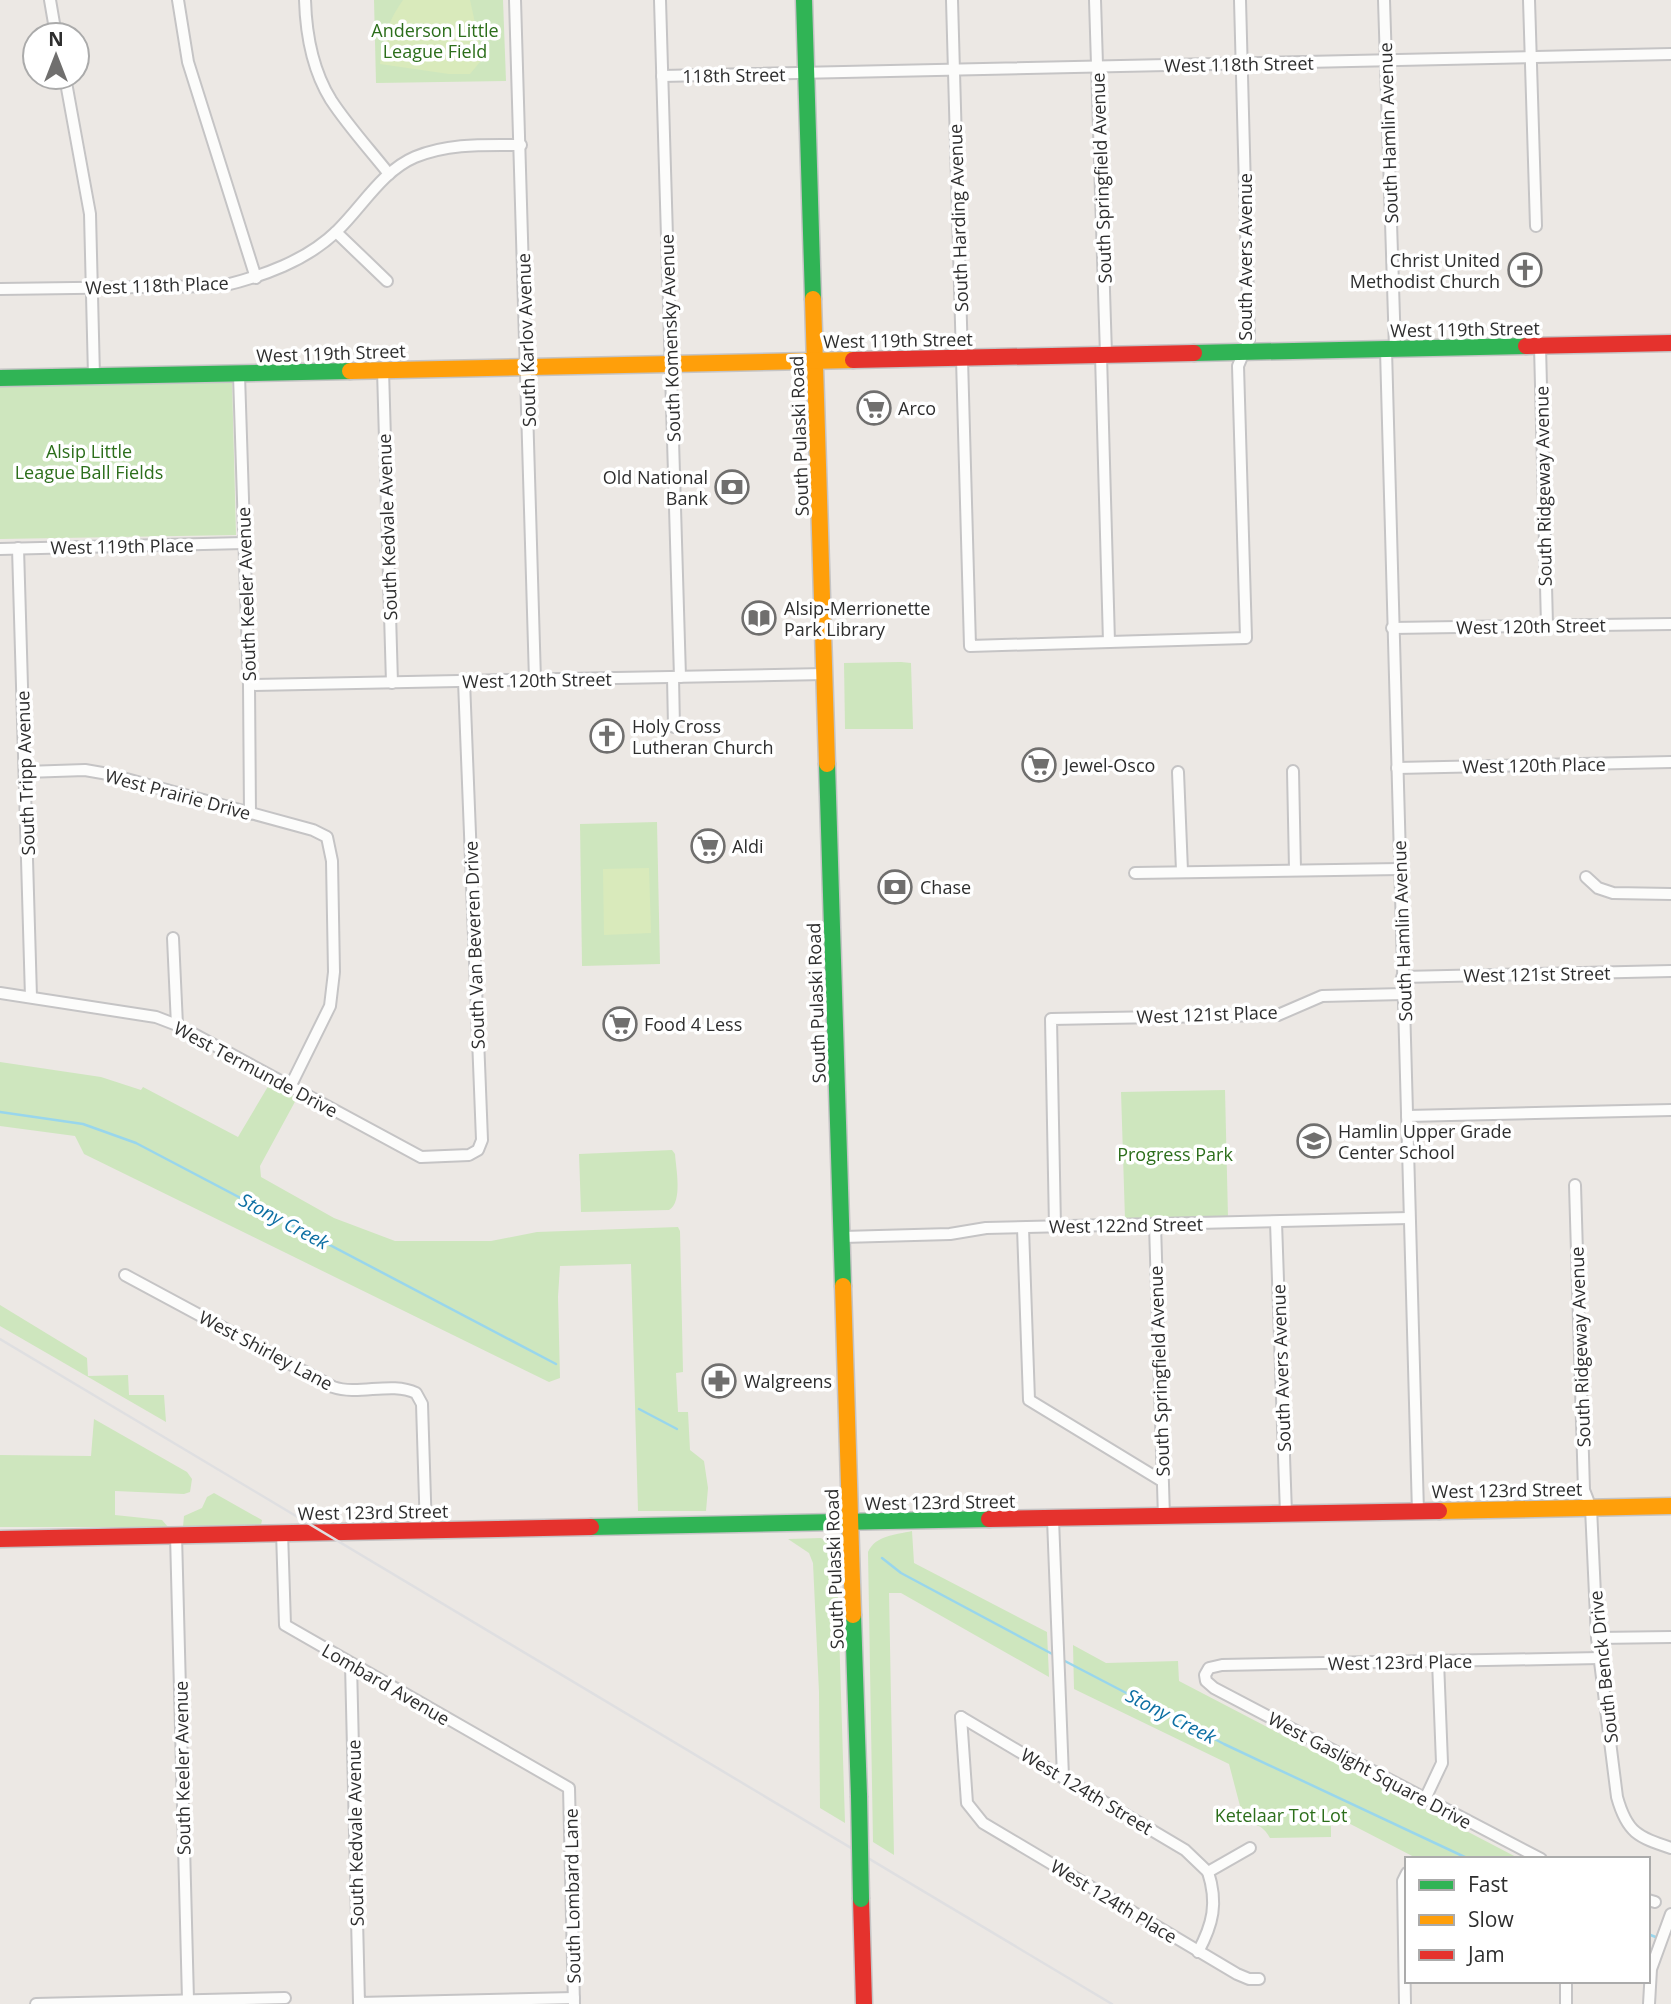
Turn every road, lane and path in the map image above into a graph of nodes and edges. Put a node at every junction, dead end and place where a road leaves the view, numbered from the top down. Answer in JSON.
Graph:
{"nodes":[{"id":1,"x":50,"y":0,"type":"edge"},
{"id":2,"x":178,"y":0,"type":"edge"},
{"id":3,"x":305,"y":0,"type":"edge"},
{"id":4,"x":515,"y":0,"type":"edge"},
{"id":5,"x":660,"y":0,"type":"edge"},
{"id":6,"x":804,"y":0,"type":"edge"},
{"id":7,"x":951,"y":0,"type":"edge"},
{"id":8,"x":1095,"y":0,"type":"edge"},
{"id":9,"x":1240,"y":0,"type":"edge"},
{"id":10,"x":1384,"y":0,"type":"edge"},
{"id":11,"x":1530,"y":0,"type":"edge"},
{"id":12,"x":54,"y":21,"type":"edge"},
{"id":13,"x":1671,"y":54,"type":"edge"},
{"id":14,"x":1531,"y":58,"type":"junction"},
{"id":15,"x":1386,"y":60,"type":"junction"},
{"id":16,"x":1242,"y":64,"type":"junction"},
{"id":17,"x":1097,"y":67,"type":"junction"},
{"id":18,"x":953,"y":69,"type":"junction"},
{"id":19,"x":807,"y":73,"type":"junction"},
{"id":20,"x":662,"y":76,"type":"junction"},
{"id":21,"x":68,"y":91,"type":"edge"},
{"id":22,"x":521,"y":145,"type":"junction"},
{"id":23,"x":389,"y":174,"type":"junction"},
{"id":24,"x":1536,"y":226,"type":"dead end"},
{"id":25,"x":336,"y":232,"type":"junction"},
{"id":26,"x":256,"y":278,"type":"junction"},
{"id":27,"x":387,"y":281,"type":"dead end"},
{"id":28,"x":91,"y":288,"type":"junction"},
{"id":29,"x":0,"y":289,"type":"edge"},
{"id":30,"x":1671,"y":344,"type":"edge"},
{"id":31,"x":1540,"y":346,"type":"junction"},
{"id":32,"x":1390,"y":349,"type":"junction"},
{"id":33,"x":1244,"y":352,"type":"junction"},
{"id":34,"x":1103,"y":355,"type":"junction"},
{"id":35,"x":962,"y":358,"type":"junction"},
{"id":36,"x":816,"y":361,"type":"junction"},
{"id":37,"x":671,"y":366,"type":"junction"},
{"id":38,"x":527,"y":368,"type":"junction"},
{"id":39,"x":383,"y":370,"type":"junction"},
{"id":40,"x":239,"y":375,"type":"junction"},
{"id":41,"x":94,"y":376,"type":"junction"},
{"id":42,"x":0,"y":378,"type":"edge"},
{"id":43,"x":244,"y":543,"type":"junction"},
{"id":44,"x":0,"y":548,"type":"edge"},
{"id":45,"x":18,"y":548,"type":"junction"},
{"id":46,"x":1671,"y":624,"type":"edge"},
{"id":47,"x":1547,"y":625,"type":"junction"},
{"id":48,"x":1392,"y":628,"type":"junction"},
{"id":49,"x":1108,"y":642,"type":"junction"},
{"id":50,"x":825,"y":674,"type":"junction"},
{"id":51,"x":677,"y":677,"type":"junction"},
{"id":52,"x":535,"y":680,"type":"junction"},
{"id":53,"x":464,"y":681,"type":"junction"},
{"id":54,"x":391,"y":683,"type":"junction"},
{"id":55,"x":249,"y":685,"type":"junction"},
{"id":56,"x":674,"y":727,"type":"dead end"},
{"id":57,"x":1671,"y":762,"type":"edge"},
{"id":58,"x":1397,"y":768,"type":"junction"},
{"id":59,"x":1293,"y":771,"type":"dead end"},
{"id":60,"x":25,"y":772,"type":"junction"},
{"id":61,"x":1178,"y":772,"type":"dead end"},
{"id":62,"x":250,"y":814,"type":"junction"},
{"id":63,"x":1295,"y":869,"type":"junction"},
{"id":64,"x":1400,"y":869,"type":"junction"},
{"id":65,"x":1182,"y":872,"type":"junction"},
{"id":66,"x":1135,"y":873,"type":"dead end"},
{"id":67,"x":1586,"y":877,"type":"dead end"},
{"id":68,"x":1671,"y":894,"type":"edge"},
{"id":69,"x":173,"y":938,"type":"dead end"},
{"id":70,"x":1671,"y":971,"type":"edge"},
{"id":71,"x":1402,"y":976,"type":"junction"},
{"id":72,"x":0,"y":993,"type":"edge"},
{"id":73,"x":1403,"y":995,"type":"junction"},
{"id":74,"x":31,"y":997,"type":"junction"},
{"id":75,"x":177,"y":1025,"type":"junction"},
{"id":76,"x":290,"y":1087,"type":"junction"},
{"id":77,"x":1671,"y":1110,"type":"edge"},
{"id":78,"x":1407,"y":1116,"type":"junction"},
{"id":79,"x":421,"y":1157,"type":"joint"},
{"id":80,"x":1575,"y":1185,"type":"dead end"},
{"id":81,"x":1409,"y":1218,"type":"junction"},
{"id":82,"x":1276,"y":1222,"type":"junction"},
{"id":83,"x":1155,"y":1225,"type":"junction"},
{"id":84,"x":1055,"y":1227,"type":"junction"},
{"id":85,"x":1023,"y":1228,"type":"junction"},
{"id":86,"x":843,"y":1237,"type":"junction"},
{"id":87,"x":125,"y":1275,"type":"dead end"},
{"id":88,"x":1162,"y":1481,"type":"junction"},
{"id":89,"x":1671,"y":1506,"type":"edge"},
{"id":90,"x":1591,"y":1508,"type":"junction"},
{"id":91,"x":1418,"y":1512,"type":"junction"},
{"id":92,"x":1286,"y":1514,"type":"junction"},
{"id":93,"x":1164,"y":1517,"type":"junction"},
{"id":94,"x":1054,"y":1519,"type":"junction"},
{"id":95,"x":852,"y":1523,"type":"junction"},
{"id":96,"x":426,"y":1531,"type":"junction"},
{"id":97,"x":282,"y":1532,"type":"junction"},
{"id":98,"x":176,"y":1535,"type":"junction"},
{"id":99,"x":0,"y":1539,"type":"edge"},
{"id":100,"x":1671,"y":1637,"type":"edge"},
{"id":101,"x":1597,"y":1638,"type":"junction"},
{"id":102,"x":1600,"y":1658,"type":"junction"},
{"id":103,"x":1438,"y":1661,"type":"junction"},
{"id":104,"x":351,"y":1664,"type":"junction"},
{"id":105,"x":1205,"y":1675,"type":"joint"},
{"id":106,"x":1063,"y":1777,"type":"junction"},
{"id":107,"x":569,"y":1788,"type":"joint"},
{"id":108,"x":1425,"y":1799,"type":"junction"},
{"id":109,"x":973,"y":1813,"type":"joint"},
{"id":110,"x":1250,"y":1848,"type":"dead end"},
{"id":111,"x":1671,"y":1848,"type":"edge"},
{"id":112,"x":1537,"y":1857,"type":"edge"},
{"id":113,"x":1208,"y":1872,"type":"junction"},
{"id":114,"x":1405,"y":1877,"type":"edge"},
{"id":115,"x":1671,"y":1914,"type":"edge"},
{"id":116,"x":1199,"y":1952,"type":"junction"},
{"id":117,"x":1650,"y":1968,"type":"edge"},
{"id":118,"x":1259,"y":1979,"type":"dead end"},
{"id":119,"x":1566,"y":1983,"type":"edge"},
{"id":120,"x":1650,"y":1983,"type":"edge"},
{"id":121,"x":285,"y":1998,"type":"dead end"},
{"id":122,"x":188,"y":2000,"type":"junction"},
{"id":123,"x":574,"y":2001,"type":"edge"},
{"id":124,"x":218,"y":2002,"type":"edge"},
{"id":125,"x":359,"y":2003,"type":"edge"},
{"id":126,"x":36,"y":2004,"type":"edge"},
{"id":127,"x":71,"y":2004,"type":"edge"},
{"id":128,"x":863,"y":2004,"type":"edge"},
{"id":129,"x":1405,"y":2004,"type":"edge"},
{"id":130,"x":1566,"y":2004,"type":"edge"},
{"id":131,"x":1649,"y":2004,"type":"edge"}],
"edges":[{"from":1,"to":12,"type":"street"},
{"from":2,"to":26,"type":"street"},
{"from":3,"to":23,"type":"street"},
{"from":4,"to":22,"type":"street","name":"South Karlov Avenue"},
{"from":5,"to":20,"type":"street","name":"South Komensky Avenue"},
{"from":6,"to":19,"type":"street","name":"South Pulaski Road"},
{"from":7,"to":18,"type":"street","name":"South Harding Avenue"},
{"from":8,"to":17,"type":"street","name":"South Springfield Avenue"},
{"from":9,"to":16,"type":"street","name":"South Avers Avenue"},
{"from":10,"to":15,"type":"street","name":"South Hamlin Avenue"},
{"from":11,"to":14,"type":"street"},
{"from":13,"to":14,"type":"street","name":"West 118th Street"},
{"from":14,"to":15,"type":"street","name":"West 118th Street"},
{"from":14,"to":24,"type":"street"},
{"from":15,"to":16,"type":"street","name":"West 118th Street"},
{"from":15,"to":32,"type":"street","name":"South Hamlin Avenue"},
{"from":16,"to":17,"type":"street","name":"West 118th Street"},
{"from":16,"to":33,"type":"street","name":"South Avers Avenue"},
{"from":17,"to":18,"type":"street","name":"West 118th Street"},
{"from":17,"to":34,"type":"street","name":"South Springfield Avenue"},
{"from":18,"to":19,"type":"street","name":"West 118th Street"},
{"from":18,"to":35,"type":"street","name":"South Harding Avenue"},
{"from":19,"to":20,"type":"street","name":"118th Street"},
{"from":19,"to":36,"type":"street","name":"South Pulaski Road"},
{"from":20,"to":37,"type":"street","name":"South Komensky Avenue"},
{"from":21,"to":28,"type":"street"},
{"from":22,"to":23,"type":"street","name":"West 118th Place"},
{"from":22,"to":38,"type":"street","name":"South Karlov Avenue"},
{"from":23,"to":25,"type":"street","name":"West 118th Place"},
{"from":25,"to":26,"type":"street","name":"West 118th Place"},
{"from":25,"to":27,"type":"street"},
{"from":26,"to":28,"type":"street","name":"West 118th Place"},
{"from":28,"to":29,"type":"street","name":"West 118th Place"},
{"from":28,"to":41,"type":"street"},
{"from":30,"to":31,"type":"street","name":"West 119th Street"},
{"from":31,"to":32,"type":"street","name":"West 119th Street"},
{"from":31,"to":47,"type":"street","name":"South Ridgeway Avenue"},
{"from":32,"to":33,"type":"street","name":"West 119th Street"},
{"from":32,"to":48,"type":"street","name":"South Hamlin Avenue"},
{"from":33,"to":34,"type":"street","name":"West 119th Street"},
{"from":33,"to":49,"type":"street","name":"South Avers Avenue"},
{"from":34,"to":35,"type":"street","name":"West 119th Street"},
{"from":34,"to":49,"type":"street","name":"South Springfield Avenue"},
{"from":35,"to":36,"type":"street","name":"West 119th Street"},
{"from":35,"to":49,"type":"street","name":"South Harding Avenue"},
{"from":36,"to":37,"type":"street","name":"West 119th Street"},
{"from":36,"to":50,"type":"street","name":"South Pulaski Road"},
{"from":37,"to":38,"type":"street","name":"West 119th Street"},
{"from":37,"to":51,"type":"street","name":"South Komensky Avenue"},
{"from":38,"to":39,"type":"street","name":"West 119th Street"},
{"from":38,"to":52,"type":"street","name":"South Karlov Avenue"},
{"from":39,"to":40,"type":"street","name":"West 119th Street"},
{"from":39,"to":54,"type":"street","name":"South Kedvale Avenue"},
{"from":40,"to":41,"type":"street","name":"West 119th Street"},
{"from":40,"to":43,"type":"street","name":"South Keeler Avenue"},
{"from":41,"to":42,"type":"street","name":"West 119th Street"},
{"from":43,"to":45,"type":"street","name":"West 119th Place"},
{"from":43,"to":55,"type":"street","name":"South Keeler Avenue"},
{"from":44,"to":45,"type":"street","name":"West 119th Place"},
{"from":45,"to":60,"type":"street","name":"South Tripp Avenue"},
{"from":46,"to":47,"type":"street","name":"West 120th Street"},
{"from":47,"to":48,"type":"street","name":"West 120th Street"},
{"from":48,"to":58,"type":"street","name":"South Hamlin Avenue"},
{"from":50,"to":51,"type":"street","name":"West 120th Street"},
{"from":50,"to":86,"type":"street","name":"South Pulaski Road"},
{"from":51,"to":52,"type":"street","name":"West 120th Street"},
{"from":51,"to":56,"type":"street","name":"South Komensky Avenue"},
{"from":52,"to":53,"type":"street","name":"West 120th Street"},
{"from":53,"to":54,"type":"street","name":"West 120th Street"},
{"from":53,"to":79,"type":"street","name":"South Van Beveren Drive"},
{"from":54,"to":55,"type":"street","name":"West 120th Street"},
{"from":55,"to":62,"type":"street","name":"South Keeler Avenue"},
{"from":57,"to":58,"type":"street","name":"West 120th Place"},
{"from":58,"to":64,"type":"street","name":"South Hamlin Avenue"},
{"from":59,"to":63,"type":"street"},
{"from":60,"to":62,"type":"street","name":"West Prairie Drive"},
{"from":60,"to":74,"type":"street","name":"South Tripp Avenue"},
{"from":61,"to":65,"type":"street"},
{"from":62,"to":76,"type":"street","name":"West Prairie Drive"},
{"from":63,"to":64,"type":"street"},
{"from":63,"to":65,"type":"street"},
{"from":64,"to":71,"type":"street","name":"South Hamlin Avenue"},
{"from":65,"to":66,"type":"street"},
{"from":67,"to":68,"type":"street"},
{"from":69,"to":75,"type":"street"},
{"from":70,"to":71,"type":"street","name":"West 121st Street"},
{"from":71,"to":73,"type":"street","name":"South Hamlin Avenue"},
{"from":72,"to":74,"type":"street","name":"West Termunde Drive"},
{"from":73,"to":78,"type":"street","name":"South Hamlin Avenue"},
{"from":73,"to":84,"type":"street","name":"West 121st Place"},
{"from":74,"to":75,"type":"street","name":"West Termunde Drive"},
{"from":75,"to":76,"type":"street","name":"West Termunde Drive"},
{"from":76,"to":79,"type":"street","name":"West Termunde Drive"},
{"from":77,"to":78,"type":"street"},
{"from":78,"to":81,"type":"street","name":"South Hamlin Avenue"},
{"from":80,"to":90,"type":"street","name":"South Ridgeway Avenue"},
{"from":81,"to":82,"type":"street","name":"West 122nd Street"},
{"from":81,"to":91,"type":"street","name":"South Hamlin Avenue"},
{"from":82,"to":83,"type":"street","name":"West 122nd Street"},
{"from":82,"to":92,"type":"street","name":"South Avers Avenue"},
{"from":83,"to":84,"type":"street","name":"West 122nd Street"},
{"from":83,"to":88,"type":"street","name":"South Springfield Avenue"},
{"from":84,"to":85,"type":"street","name":"West 122nd Street"},
{"from":85,"to":86,"type":"street","name":"West 122nd Street"},
{"from":85,"to":88,"type":"street"},
{"from":86,"to":95,"type":"street","name":"South Pulaski Road"},
{"from":87,"to":96,"type":"street","name":"West Shirley Lane"},
{"from":88,"to":93,"type":"street","name":"South Springfield Avenue"},
{"from":89,"to":90,"type":"street","name":"West 123rd Street"},
{"from":90,"to":91,"type":"street","name":"West 123rd Street"},
{"from":90,"to":101,"type":"street","name":"South Benck Drive"},
{"from":91,"to":92,"type":"street","name":"West 123rd Street"},
{"from":92,"to":93,"type":"street","name":"West 123rd Street"},
{"from":93,"to":94,"type":"street","name":"West 123rd Street"},
{"from":94,"to":95,"type":"street","name":"West 123rd Street"},
{"from":94,"to":106,"type":"street"},
{"from":95,"to":96,"type":"street","name":"West 123rd Street"},
{"from":95,"to":128,"type":"street","name":"South Pulaski Road","bridge":true},
{"from":96,"to":97,"type":"street","name":"West 123rd Street"},
{"from":97,"to":98,"type":"street","name":"West 123rd Street"},
{"from":97,"to":104,"type":"street","name":"Lombard Avenue"},
{"from":98,"to":99,"type":"street","name":"West 123rd Street"},
{"from":98,"to":122,"type":"street","name":"South Keeler Avenue"},
{"from":100,"to":101,"type":"street"},
{"from":101,"to":102,"type":"street","name":"South Benck Drive"},
{"from":102,"to":103,"type":"street","name":"West 123rd Place"},
{"from":102,"to":111,"type":"street","name":"South Benck Drive"},
{"from":103,"to":105,"type":"street","name":"West 123rd Place"},
{"from":103,"to":108,"type":"street"},
{"from":104,"to":107,"type":"street","name":"Lombard Avenue"},
{"from":104,"to":125,"type":"street","name":"South Kedvale Avenue"},
{"from":105,"to":108,"type":"street","name":"West Gaslight Square Drive"},
{"from":106,"to":109,"type":"street","name":"West 124th Street"},
{"from":106,"to":113,"type":"street","name":"West 124th Street"},
{"from":107,"to":123,"type":"street","name":"South Lombard Lane"},
{"from":108,"to":112,"type":"street","name":"West Gaslight Square Drive"},
{"from":109,"to":116,"type":"street","name":"West 124th Place"},
{"from":110,"to":113,"type":"street"},
{"from":113,"to":116,"type":"street"},
{"from":114,"to":129,"type":"street"},
{"from":115,"to":117,"type":"street"},
{"from":116,"to":118,"type":"street","name":"West 124th Place"},
{"from":119,"to":130,"type":"street"},
{"from":120,"to":131,"type":"street"},
{"from":121,"to":124,"type":"street"},
{"from":122,"to":124,"type":"street"},
{"from":122,"to":127,"type":"street"},
{"from":123,"to":125,"type":"street"},
{"from":126,"to":127,"type":"street"}]}
